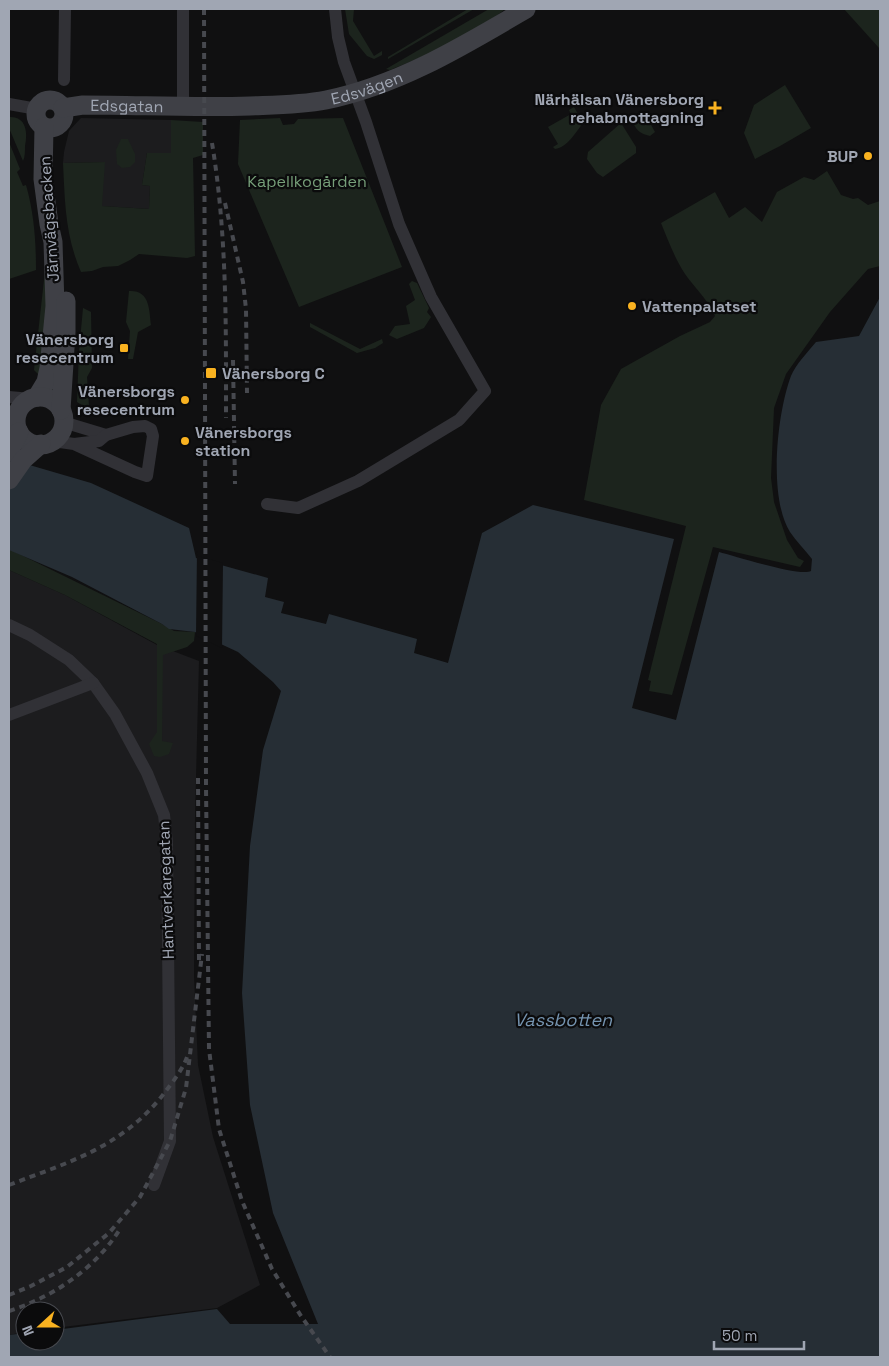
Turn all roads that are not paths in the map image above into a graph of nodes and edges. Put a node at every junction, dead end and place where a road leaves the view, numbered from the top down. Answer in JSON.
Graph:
{"nodes":[{"id":1,"x":64,"y":9,"type":"edge"},
{"id":2,"x":183,"y":9,"type":"edge"},
{"id":3,"x":335,"y":9,"type":"edge"},
{"id":4,"x":526,"y":9,"type":"edge"},
{"id":5,"x":64,"y":80,"type":"dead end"},
{"id":6,"x":355,"y":92,"type":"junction"},
{"id":7,"x":9,"y":104,"type":"edge"},
{"id":8,"x":187,"y":106,"type":"junction"},
{"id":9,"x":63,"y":108,"type":"junction"},
{"id":10,"x":37,"y":109,"type":"junction"},
{"id":11,"x":44,"y":127,"type":"junction"},
{"id":12,"x":53,"y":242,"type":"junction"},
{"id":13,"x":9,"y":398,"type":"edge"},
{"id":14,"x":34,"y":398,"type":"junction"},
{"id":15,"x":62,"y":416,"type":"junction"},
{"id":16,"x":15,"y":422,"type":"edge"},
{"id":17,"x":106,"y":435,"type":"junction"},
{"id":18,"x":44,"y":444,"type":"junction"},
{"id":19,"x":74,"y":444,"type":"junction"},
{"id":20,"x":16,"y":456,"type":"edge"},
{"id":21,"x":9,"y":480,"type":"edge"},
{"id":22,"x":267,"y":504,"type":"dead end"},
{"id":23,"x":9,"y":625,"type":"edge"},
{"id":24,"x":93,"y":683,"type":"junction"},
{"id":25,"x":9,"y":715,"type":"edge"},
{"id":26,"x":154,"y":1185,"type":"dead end"}],
"edges":[{"from":1,"to":5,"type":"street"},
{"from":2,"to":8,"type":"street"},
{"from":3,"to":6,"type":"street"},
{"from":4,"to":6,"type":"main road","name":"Edsvägen"},
{"from":6,"to":8,"type":"main road","name":"Edsvägen"},
{"from":6,"to":22,"type":"street"},
{"from":7,"to":10,"type":"street"},
{"from":8,"to":9,"type":"main road","name":"Edsgatan"},
{"from":9,"to":10,"type":"main road"},
{"from":9,"to":11,"type":"main road"},
{"from":10,"to":11,"type":"main road"},
{"from":11,"to":12,"type":"main road","name":"Järnvägsbacken"},
{"from":12,"to":14,"type":"main road","name":"Järnvägsbacken"},
{"from":12,"to":15,"type":"main road"},
{"from":13,"to":14,"type":"street"},
{"from":14,"to":15,"type":"main road"},
{"from":14,"to":16,"type":"main road"},
{"from":15,"to":17,"type":"street"},
{"from":15,"to":18,"type":"main road"},
{"from":16,"to":18,"type":"main road"},
{"from":16,"to":20,"type":"main road"},
{"from":17,"to":19,"type":"street"},
{"from":17,"to":19,"type":"street"},
{"from":18,"to":19,"type":"street"},
{"from":18,"to":20,"type":"main road"},
{"from":20,"to":21,"type":"main road"},
{"from":23,"to":24,"type":"street","name":"Hantverkaregatan"},
{"from":24,"to":25,"type":"street"},
{"from":24,"to":26,"type":"street","name":"Hantverkaregatan"}]}
